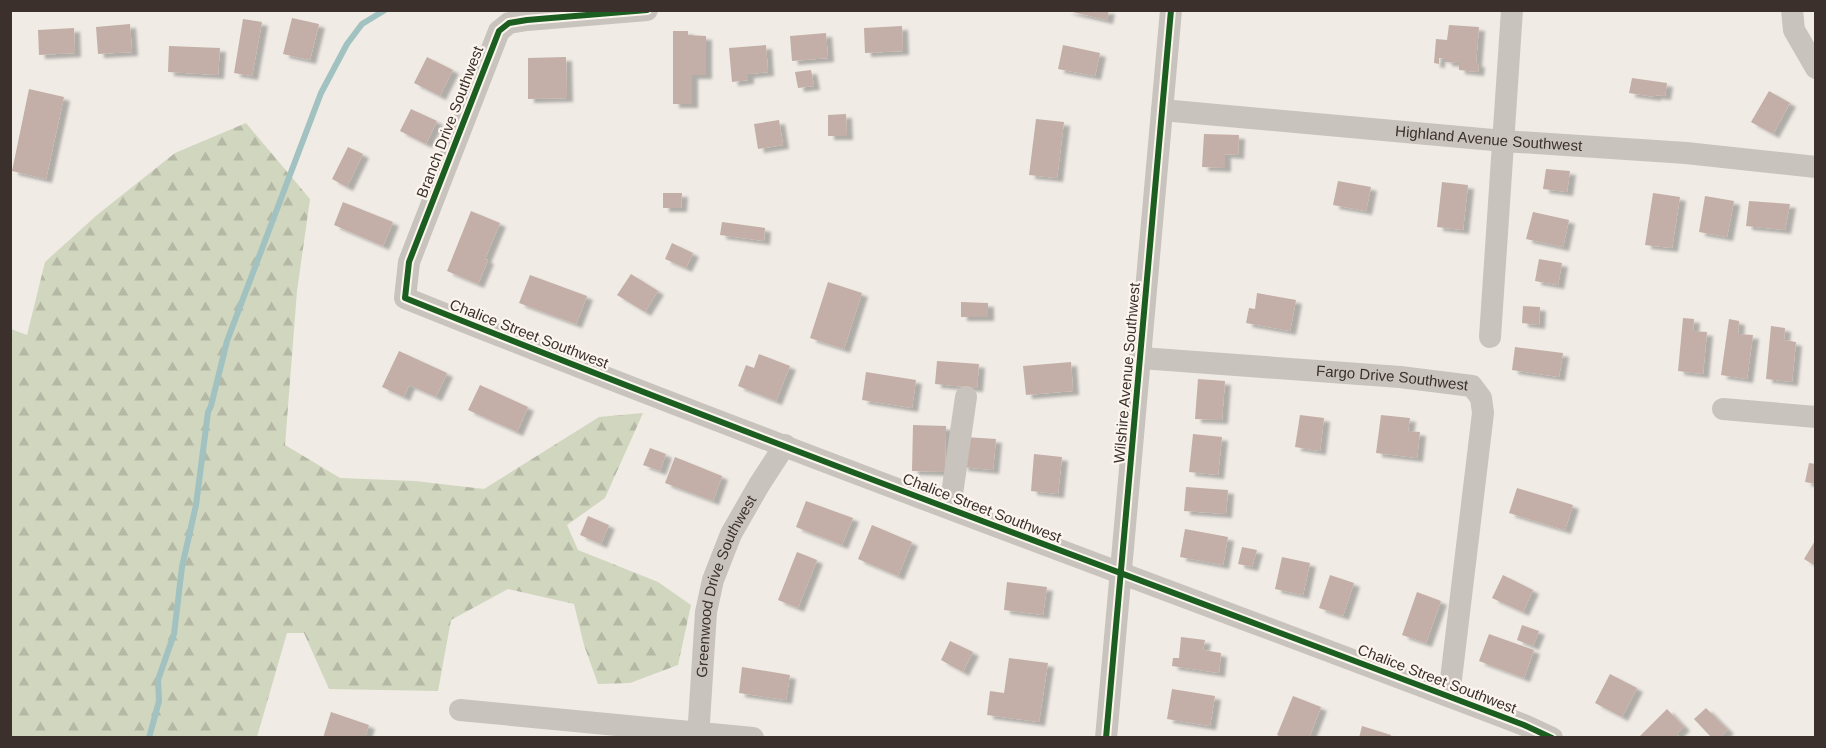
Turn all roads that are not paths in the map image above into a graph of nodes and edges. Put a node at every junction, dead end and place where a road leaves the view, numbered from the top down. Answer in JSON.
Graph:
{"nodes":[{"id":1,"x":647,"y":10,"type":"edge"},
{"id":2,"x":1171,"y":10,"type":"edge"},
{"id":3,"x":1512,"y":10,"type":"edge"},
{"id":4,"x":1792,"y":10,"type":"edge"},
{"id":5,"x":1815,"y":68,"type":"edge"},
{"id":6,"x":1162,"y":110,"type":"junction"},
{"id":7,"x":1504,"y":141,"type":"junction"},
{"id":8,"x":1815,"y":168,"type":"edge"},
{"id":9,"x":405,"y":298,"type":"joint"},
{"id":10,"x":1490,"y":336,"type":"dead end"},
{"id":11,"x":1141,"y":358,"type":"junction"},
{"id":12,"x":966,"y":398,"type":"dead end"},
{"id":13,"x":1723,"y":409,"type":"dead end"},
{"id":14,"x":1815,"y":417,"type":"edge"},
{"id":15,"x":785,"y":445,"type":"junction"},
{"id":16,"x":950,"y":508,"type":"junction"},
{"id":17,"x":1120,"y":574,"type":"junction"},
{"id":18,"x":1449,"y":696,"type":"junction"},
{"id":19,"x":460,"y":710,"type":"dead end"},
{"id":20,"x":698,"y":735,"type":"edge"},
{"id":21,"x":753,"y":738,"type":"edge"},
{"id":22,"x":1106,"y":738,"type":"edge"},
{"id":23,"x":1552,"y":738,"type":"edge"}],
"edges":[{"from":1,"to":9,"type":"street","name":"Branch Drive Southwest"},
{"from":2,"to":6,"type":"street","name":"Wilshire Avenue Southwest"},
{"from":3,"to":7,"type":"street"},
{"from":4,"to":5,"type":"street"},
{"from":6,"to":7,"type":"street","name":"Highland Avenue Southwest"},
{"from":6,"to":11,"type":"street","name":"Wilshire Avenue Southwest"},
{"from":7,"to":8,"type":"street","name":"Highland Avenue Southwest"},
{"from":7,"to":10,"type":"street"},
{"from":9,"to":15,"type":"street","name":"Chalice Street Southwest"},
{"from":11,"to":17,"type":"street","name":"Wilshire Avenue Southwest"},
{"from":11,"to":18,"type":"street","name":"Fargo Drive Southwest"},
{"from":12,"to":16,"type":"street"},
{"from":13,"to":14,"type":"street"},
{"from":15,"to":16,"type":"street","name":"Chalice Street Southwest"},
{"from":15,"to":20,"type":"street","name":"Greenwood Drive Southwest"},
{"from":16,"to":17,"type":"street","name":"Chalice Street Southwest"},
{"from":17,"to":18,"type":"street","name":"Chalice Street Southwest"},
{"from":17,"to":22,"type":"street","name":"Wilshire Avenue Southwest"},
{"from":18,"to":23,"type":"street","name":"Chalice Street Southwest"},
{"from":19,"to":20,"type":"street"},
{"from":20,"to":21,"type":"street"}]}
